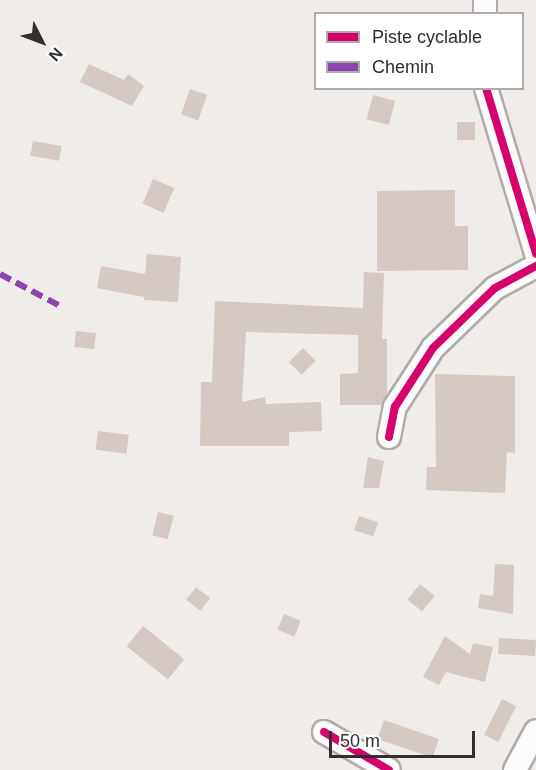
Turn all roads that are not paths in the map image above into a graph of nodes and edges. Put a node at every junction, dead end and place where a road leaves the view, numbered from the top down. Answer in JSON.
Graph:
{"nodes":[{"id":1,"x":487,"y":90,"type":"edge"},
{"id":2,"x":536,"y":254,"type":"edge"},
{"id":3,"x":536,"y":266,"type":"edge"},
{"id":4,"x":389,"y":437,"type":"dead end"},
{"id":5,"x":536,"y":731,"type":"edge"},
{"id":6,"x":324,"y":732,"type":"dead end"},
{"id":7,"x":389,"y":770,"type":"edge"},
{"id":8,"x":515,"y":770,"type":"edge"}],
"edges":[{"from":1,"to":2,"type":"street"},
{"from":3,"to":4,"type":"street"},
{"from":5,"to":8,"type":"street"},
{"from":6,"to":7,"type":"street"}]}
